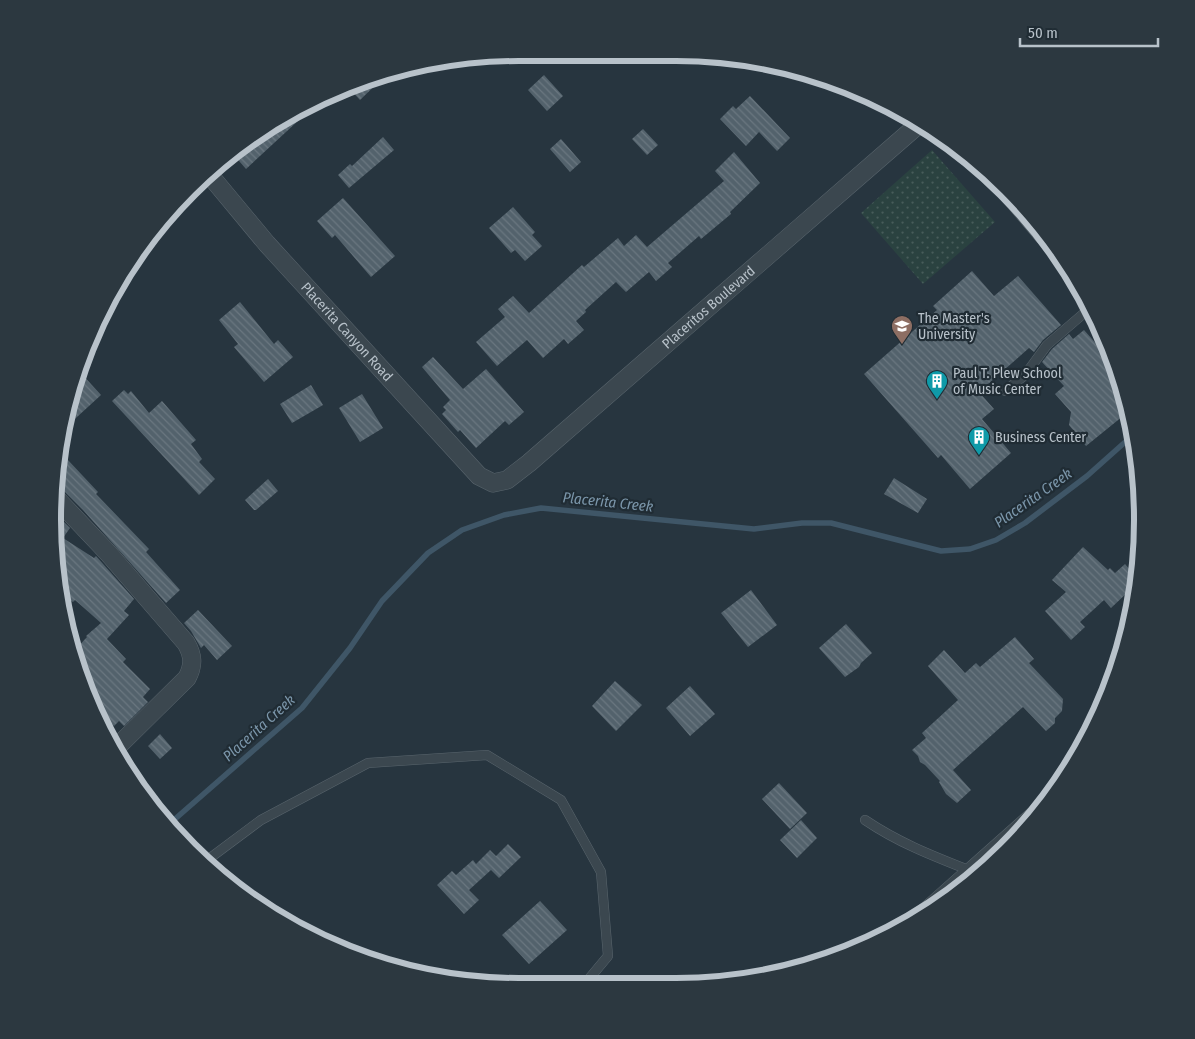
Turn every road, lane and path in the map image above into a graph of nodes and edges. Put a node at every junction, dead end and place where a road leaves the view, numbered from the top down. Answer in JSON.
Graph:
{"nodes":[{"id":1,"x":914,"y":128,"type":"edge"},
{"id":2,"x":213,"y":179,"type":"edge"},
{"id":3,"x":1084,"y":313,"type":"edge"},
{"id":4,"x":1005,"y":391,"type":"dead end"},
{"id":5,"x":493,"y":483,"type":"joint"},
{"id":6,"x":62,"y":504,"type":"edge"},
{"id":7,"x":117,"y":738,"type":"edge"},
{"id":8,"x":864,"y":820,"type":"dead end"},
{"id":9,"x":210,"y":858,"type":"edge"},
{"id":10,"x":970,"y":871,"type":"edge"},
{"id":11,"x":590,"y":978,"type":"edge"}],
"edges":[{"from":1,"to":5,"type":"street","name":"Placeritos Boulevard"},
{"from":2,"to":5,"type":"street","name":"Placerita Canyon Road"},
{"from":3,"to":4,"type":"lane"},
{"from":6,"to":7,"type":"street"},
{"from":8,"to":10,"type":"lane"},
{"from":9,"to":11,"type":"lane"}]}
